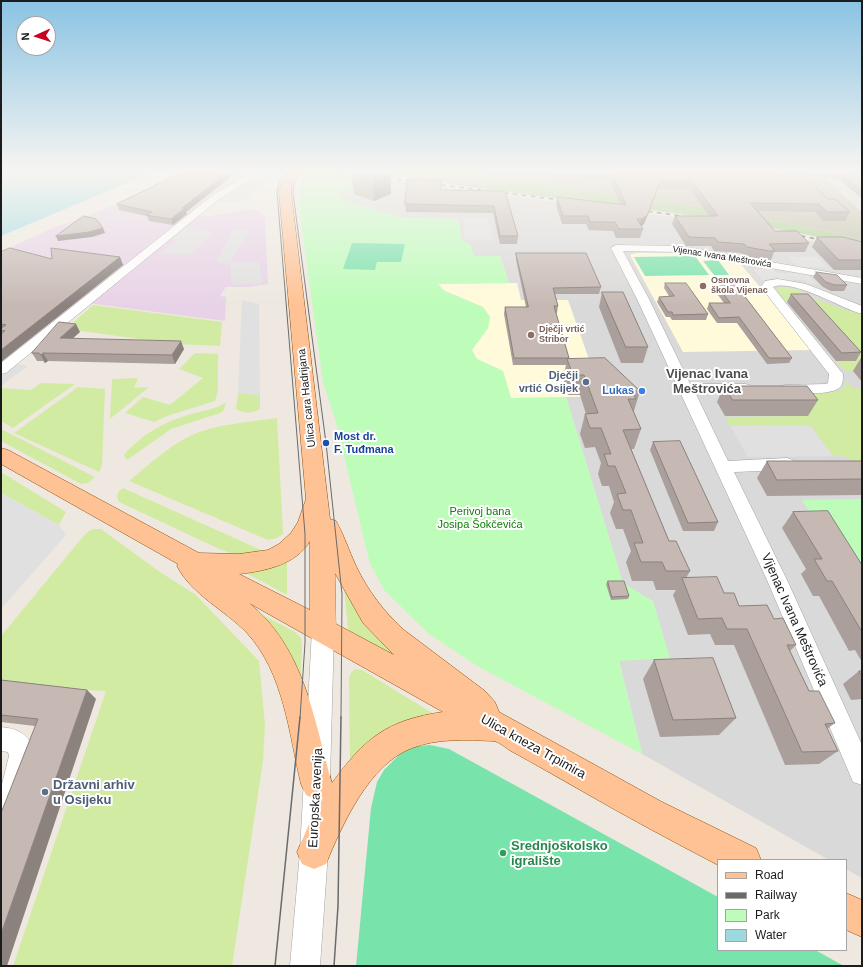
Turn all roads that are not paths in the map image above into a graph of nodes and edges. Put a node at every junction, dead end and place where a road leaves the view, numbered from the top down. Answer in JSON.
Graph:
{"nodes":[{"id":1,"x":195,"y":215,"type":"edge"},
{"id":2,"x":287,"y":215,"type":"edge"},
{"id":3,"x":790,"y":268,"type":"junction"},
{"id":4,"x":862,"y":281,"type":"edge"},
{"id":5,"x":810,"y":289,"type":"junction"},
{"id":6,"x":862,"y":310,"type":"edge"},
{"id":7,"x":1,"y":370,"type":"edge"},
{"id":8,"x":686,"y":388,"type":"junction"},
{"id":9,"x":759,"y":388,"type":"edge"},
{"id":10,"x":775,"y":388,"type":"edge"},
{"id":11,"x":1,"y":455,"type":"edge"},
{"id":12,"x":803,"y":464,"type":"edge"},
{"id":13,"x":723,"y":467,"type":"junction"},
{"id":14,"x":317,"y":491,"type":"junction"},
{"id":15,"x":187,"y":558,"type":"junction"},
{"id":16,"x":323,"y":630,"type":"junction"},
{"id":17,"x":499,"y":728,"type":"junction"},
{"id":18,"x":1,"y":739,"type":"edge"},
{"id":19,"x":862,"y":773,"type":"edge"},
{"id":20,"x":316,"y":784,"type":"junction"},
{"id":21,"x":1,"y":818,"type":"edge"},
{"id":22,"x":314,"y":852,"type":"junction"},
{"id":23,"x":742,"y":859,"type":"edge"},
{"id":24,"x":847,"y":912,"type":"edge"},
{"id":25,"x":862,"y":919,"type":"edge"},
{"id":26,"x":305,"y":966,"type":"edge"}],
"edges":[{"from":1,"to":7,"type":"street"},
{"from":2,"to":14,"type":"main road","name":"Ulica cara Hadrijana"},
{"from":3,"to":4,"type":"street","name":"Vijenac Ivana Meštrovića"},
{"from":3,"to":5,"type":"street"},
{"from":3,"to":8,"type":"street","name":"Vijenac Ivana Meštrovića"},
{"from":5,"to":6,"type":"street","name":"Vijenac Ivana Meštrovića"},
{"from":5,"to":10,"type":"street","name":"Vijenac Ivana Meštrovića"},
{"from":8,"to":9,"type":"street"},
{"from":8,"to":13,"type":"street","name":"Vijenac Ivana Meštrovića"},
{"from":11,"to":15,"type":"main road","name":"Ulica kneza Trpimira"},
{"from":12,"to":13,"type":"street"},
{"from":13,"to":19,"type":"street","name":"Vijenac Ivana Meštrovića"},
{"from":14,"to":15,"type":"main road"},
{"from":14,"to":16,"type":"main road","name":"Ulica cara Hadrijana"},
{"from":14,"to":17,"type":"main road"},
{"from":15,"to":16,"type":"main road","name":"Ulica kneza Trpimira"},
{"from":15,"to":20,"type":"main road"},
{"from":16,"to":17,"type":"main road","name":"Ulica kneza Trpimira"},
{"from":16,"to":20,"type":"street","name":"Europska avenija"},
{"from":17,"to":22,"type":"main road"},
{"from":17,"to":23,"type":"main road","name":"Ulica kneza Trpimira"},
{"from":18,"to":21,"type":"street"},
{"from":20,"to":22,"type":"street","name":"Europska avenija"},
{"from":22,"to":26,"type":"street","name":"Europska avenija"},
{"from":24,"to":25,"type":"main road"}]}
